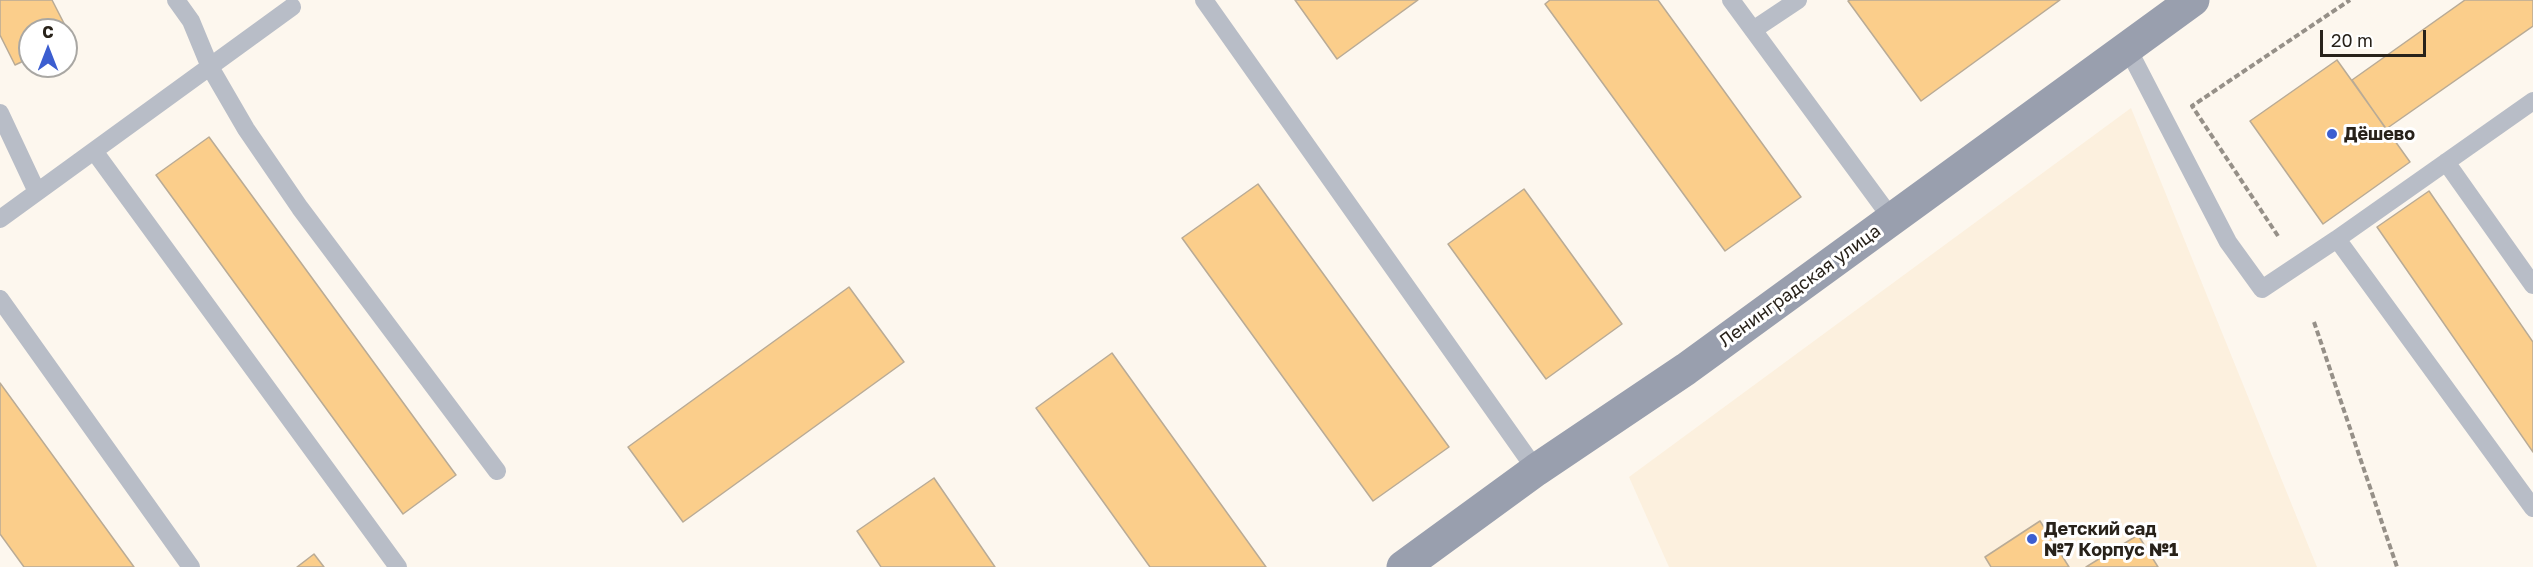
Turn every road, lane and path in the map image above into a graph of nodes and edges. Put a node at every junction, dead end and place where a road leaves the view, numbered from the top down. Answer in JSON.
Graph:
{"nodes":[{"id":1,"x":176,"y":0,"type":"edge"},
{"id":2,"x":1204,"y":0,"type":"edge"},
{"id":3,"x":1731,"y":0,"type":"edge"},
{"id":4,"x":1798,"y":0,"type":"edge"},
{"id":5,"x":2193,"y":0,"type":"edge"},
{"id":6,"x":2350,"y":0,"type":"edge"},
{"id":7,"x":292,"y":7,"type":"dead end"},
{"id":8,"x":1753,"y":30,"type":"junction"},
{"id":9,"x":2128,"y":49,"type":"junction"},
{"id":10,"x":210,"y":67,"type":"junction"},
{"id":11,"x":2533,"y":101,"type":"edge"},
{"id":12,"x":0,"y":113,"type":"edge"},
{"id":13,"x":94,"y":151,"type":"junction"},
{"id":14,"x":2446,"y":162,"type":"junction"},
{"id":15,"x":38,"y":192,"type":"junction"},
{"id":16,"x":0,"y":219,"type":"edge"},
{"id":17,"x":1892,"y":219,"type":"junction"},
{"id":18,"x":2278,"y":236,"type":"dead end"},
{"id":19,"x":2337,"y":239,"type":"junction"},
{"id":20,"x":2533,"y":285,"type":"edge"},
{"id":21,"x":0,"y":299,"type":"edge"},
{"id":22,"x":2314,"y":322,"type":"dead end"},
{"id":23,"x":1536,"y":470,"type":"junction"},
{"id":24,"x":497,"y":471,"type":"dead end"},
{"id":25,"x":2533,"y":508,"type":"edge"},
{"id":26,"x":191,"y":567,"type":"edge"},
{"id":27,"x":398,"y":567,"type":"edge"},
{"id":28,"x":1403,"y":567,"type":"edge"},
{"id":29,"x":2397,"y":567,"type":"edge"}],
"edges":[{"from":1,"to":10,"type":"lane"},
{"from":2,"to":23,"type":"lane"},
{"from":3,"to":8,"type":"lane"},
{"from":4,"to":8,"type":"lane"},
{"from":5,"to":9,"type":"street","name":"Ленинградская улица"},
{"from":6,"to":18,"type":"path"},
{"from":7,"to":10,"type":"lane"},
{"from":8,"to":17,"type":"lane"},
{"from":9,"to":17,"type":"street","name":"Ленинградская улица"},
{"from":9,"to":19,"type":"lane"},
{"from":10,"to":13,"type":"lane"},
{"from":10,"to":24,"type":"lane"},
{"from":11,"to":14,"type":"lane"},
{"from":12,"to":15,"type":"lane"},
{"from":13,"to":15,"type":"lane"},
{"from":13,"to":27,"type":"lane"},
{"from":14,"to":19,"type":"lane"},
{"from":14,"to":20,"type":"lane"},
{"from":15,"to":16,"type":"lane"},
{"from":17,"to":23,"type":"street","name":"Ленинградская улица"},
{"from":19,"to":25,"type":"lane"},
{"from":21,"to":26,"type":"lane"},
{"from":22,"to":29,"type":"path"},
{"from":23,"to":28,"type":"street","name":"Ленинградская улица"}]}
